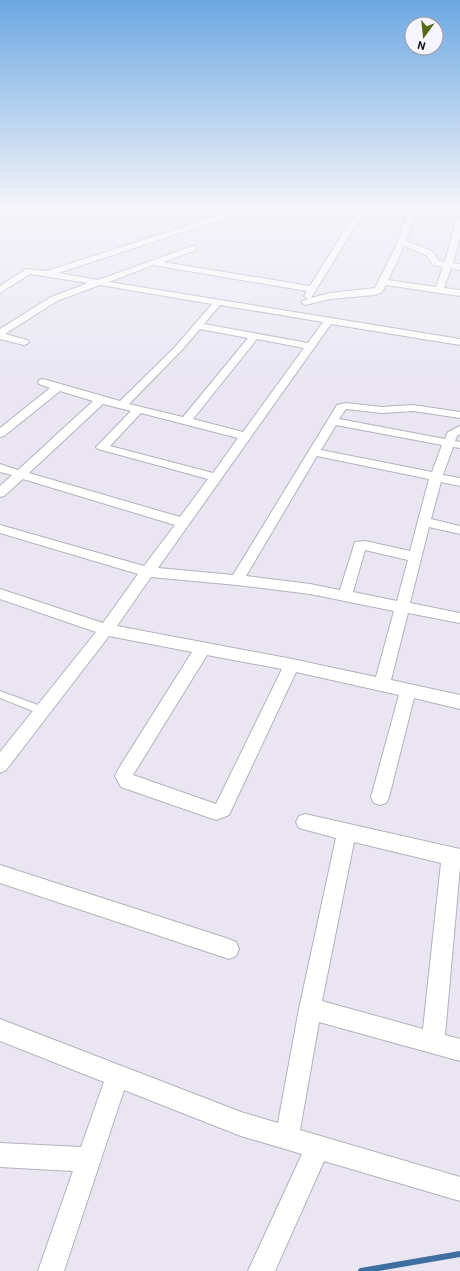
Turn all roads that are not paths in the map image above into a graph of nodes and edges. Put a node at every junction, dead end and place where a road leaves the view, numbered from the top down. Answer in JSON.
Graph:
{"nodes":[{"id":1,"x":71,"y":266,"type":"edge"},
{"id":2,"x":144,"y":266,"type":"edge"},
{"id":3,"x":174,"y":266,"type":"edge"},
{"id":4,"x":326,"y":266,"type":"edge"},
{"id":5,"x":390,"y":266,"type":"edge"},
{"id":6,"x":446,"y":266,"type":"edge"},
{"id":7,"x":48,"y":274,"type":"junction"},
{"id":8,"x":100,"y":282,"type":"junction"},
{"id":9,"x":383,"y":282,"type":"junction"},
{"id":10,"x":313,"y":288,"type":"junction"},
{"id":11,"x":0,"y":290,"type":"edge"},
{"id":12,"x":438,"y":290,"type":"junction"},
{"id":13,"x":460,"y":292,"type":"edge"},
{"id":14,"x":218,"y":302,"type":"junction"},
{"id":15,"x":305,"y":302,"type":"junction"},
{"id":16,"x":298,"y":315,"type":"junction"},
{"id":17,"x":329,"y":320,"type":"junction"},
{"id":18,"x":196,"y":326,"type":"junction"},
{"id":19,"x":0,"y":334,"type":"edge"},
{"id":20,"x":254,"y":337,"type":"junction"},
{"id":21,"x":24,"y":342,"type":"dead end"},
{"id":22,"x":460,"y":342,"type":"edge"},
{"id":23,"x":311,"y":346,"type":"junction"},
{"id":24,"x":43,"y":382,"type":"dead end"},
{"id":25,"x":59,"y":386,"type":"junction"},
{"id":26,"x":102,"y":400,"type":"junction"},
{"id":27,"x":122,"y":405,"type":"junction"},
{"id":28,"x":139,"y":409,"type":"junction"},
{"id":29,"x":460,"y":415,"type":"edge"},
{"id":30,"x":186,"y":421,"type":"junction"},
{"id":31,"x":332,"y":421,"type":"junction"},
{"id":32,"x":460,"y":429,"type":"edge"},
{"id":33,"x":0,"y":434,"type":"edge"},
{"id":34,"x":246,"y":436,"type":"junction"},
{"id":35,"x":454,"y":444,"type":"edge"},
{"id":36,"x":314,"y":452,"type":"junction"},
{"id":37,"x":0,"y":468,"type":"edge"},
{"id":38,"x":21,"y":475,"type":"junction"},
{"id":39,"x":436,"y":477,"type":"junction"},
{"id":40,"x":217,"y":478,"type":"junction"},
{"id":41,"x":460,"y":482,"type":"edge"},
{"id":42,"x":0,"y":493,"type":"edge"},
{"id":43,"x":424,"y":522,"type":"junction"},
{"id":44,"x":184,"y":523,"type":"junction"},
{"id":45,"x":0,"y":529,"type":"edge"},
{"id":46,"x":460,"y":530,"type":"edge"},
{"id":47,"x":415,"y":557,"type":"junction"},
{"id":48,"x":148,"y":572,"type":"junction"},
{"id":49,"x":237,"y":580,"type":"junction"},
{"id":50,"x":0,"y":594,"type":"edge"},
{"id":51,"x":345,"y":596,"type":"junction"},
{"id":52,"x":402,"y":607,"type":"junction"},
{"id":53,"x":460,"y":618,"type":"edge"},
{"id":54,"x":106,"y":630,"type":"junction"},
{"id":55,"x":203,"y":648,"type":"junction"},
{"id":56,"x":292,"y":665,"type":"junction"},
{"id":57,"x":382,"y":685,"type":"junction"},
{"id":58,"x":408,"y":691,"type":"junction"},
{"id":59,"x":0,"y":694,"type":"edge"},
{"id":60,"x":460,"y":702,"type":"edge"},
{"id":61,"x":43,"y":711,"type":"junction"},
{"id":62,"x":0,"y":765,"type":"edge"},
{"id":63,"x":380,"y":797,"type":"dead end"},
{"id":64,"x":305,"y":822,"type":"dead end"},
{"id":65,"x":348,"y":832,"type":"junction"},
{"id":66,"x":455,"y":857,"type":"edge"},
{"id":67,"x":0,"y":874,"type":"edge"},
{"id":68,"x":229,"y":949,"type":"dead end"},
{"id":69,"x":310,"y":1009,"type":"junction"},
{"id":70,"x":0,"y":1030,"type":"edge"},
{"id":71,"x":433,"y":1042,"type":"junction"},
{"id":72,"x":460,"y":1050,"type":"edge"},
{"id":73,"x":116,"y":1077,"type":"junction"},
{"id":74,"x":287,"y":1138,"type":"junction"},
{"id":75,"x":318,"y":1146,"type":"junction"},
{"id":76,"x":0,"y":1155,"type":"edge"},
{"id":77,"x":89,"y":1160,"type":"junction"},
{"id":78,"x":460,"y":1189,"type":"edge"},
{"id":79,"x":51,"y":1271,"type":"edge"},
{"id":80,"x":261,"y":1271,"type":"edge"}],
"edges":[{"from":1,"to":7,"type":"street"},
{"from":2,"to":8,"type":"street"},
{"from":3,"to":10,"type":"street"},
{"from":4,"to":10,"type":"street"},
{"from":5,"to":9,"type":"street"},
{"from":6,"to":12,"type":"street"},
{"from":7,"to":8,"type":"street"},
{"from":7,"to":11,"type":"street"},
{"from":8,"to":14,"type":"street"},
{"from":8,"to":19,"type":"street"},
{"from":9,"to":12,"type":"street"},
{"from":9,"to":15,"type":"street"},
{"from":10,"to":15,"type":"street"},
{"from":12,"to":13,"type":"street"},
{"from":14,"to":16,"type":"street"},
{"from":14,"to":18,"type":"street"},
{"from":15,"to":16,"type":"street"},
{"from":16,"to":17,"type":"street"},
{"from":17,"to":22,"type":"street"},
{"from":17,"to":23,"type":"street"},
{"from":18,"to":20,"type":"street"},
{"from":18,"to":27,"type":"street"},
{"from":19,"to":21,"type":"street"},
{"from":20,"to":23,"type":"street"},
{"from":20,"to":30,"type":"street"},
{"from":23,"to":34,"type":"street"},
{"from":24,"to":25,"type":"street"},
{"from":25,"to":26,"type":"street"},
{"from":25,"to":33,"type":"street"},
{"from":26,"to":27,"type":"street"},
{"from":26,"to":38,"type":"street"},
{"from":27,"to":28,"type":"street"},
{"from":28,"to":30,"type":"street"},
{"from":28,"to":40,"type":"street"},
{"from":29,"to":31,"type":"street"},
{"from":30,"to":34,"type":"street"},
{"from":31,"to":35,"type":"street"},
{"from":31,"to":36,"type":"street"},
{"from":32,"to":35,"type":"street"},
{"from":34,"to":40,"type":"street"},
{"from":35,"to":39,"type":"street"},
{"from":36,"to":39,"type":"street"},
{"from":36,"to":49,"type":"street"},
{"from":37,"to":38,"type":"street"},
{"from":38,"to":42,"type":"street"},
{"from":38,"to":44,"type":"street"},
{"from":39,"to":41,"type":"street"},
{"from":39,"to":43,"type":"street"},
{"from":40,"to":44,"type":"street"},
{"from":43,"to":46,"type":"street"},
{"from":43,"to":47,"type":"street"},
{"from":44,"to":48,"type":"street"},
{"from":45,"to":48,"type":"street"},
{"from":47,"to":51,"type":"street"},
{"from":47,"to":52,"type":"street"},
{"from":48,"to":49,"type":"street"},
{"from":48,"to":54,"type":"street"},
{"from":49,"to":51,"type":"street"},
{"from":50,"to":54,"type":"street"},
{"from":51,"to":52,"type":"street"},
{"from":52,"to":53,"type":"street"},
{"from":52,"to":57,"type":"street"},
{"from":54,"to":55,"type":"street"},
{"from":54,"to":61,"type":"street"},
{"from":55,"to":56,"type":"street"},
{"from":55,"to":56,"type":"street"},
{"from":56,"to":57,"type":"street"},
{"from":57,"to":58,"type":"street"},
{"from":58,"to":60,"type":"street"},
{"from":58,"to":63,"type":"street"},
{"from":59,"to":61,"type":"lane"},
{"from":61,"to":62,"type":"street"},
{"from":64,"to":65,"type":"street"},
{"from":65,"to":66,"type":"street"},
{"from":65,"to":69,"type":"street"},
{"from":66,"to":71,"type":"street"},
{"from":67,"to":68,"type":"street"},
{"from":69,"to":71,"type":"street"},
{"from":69,"to":74,"type":"street"},
{"from":70,"to":73,"type":"street"},
{"from":71,"to":72,"type":"street"},
{"from":73,"to":74,"type":"street"},
{"from":73,"to":77,"type":"street"},
{"from":74,"to":75,"type":"street"},
{"from":75,"to":78,"type":"street"},
{"from":75,"to":80,"type":"street"},
{"from":76,"to":77,"type":"street"},
{"from":77,"to":79,"type":"street"}]}
